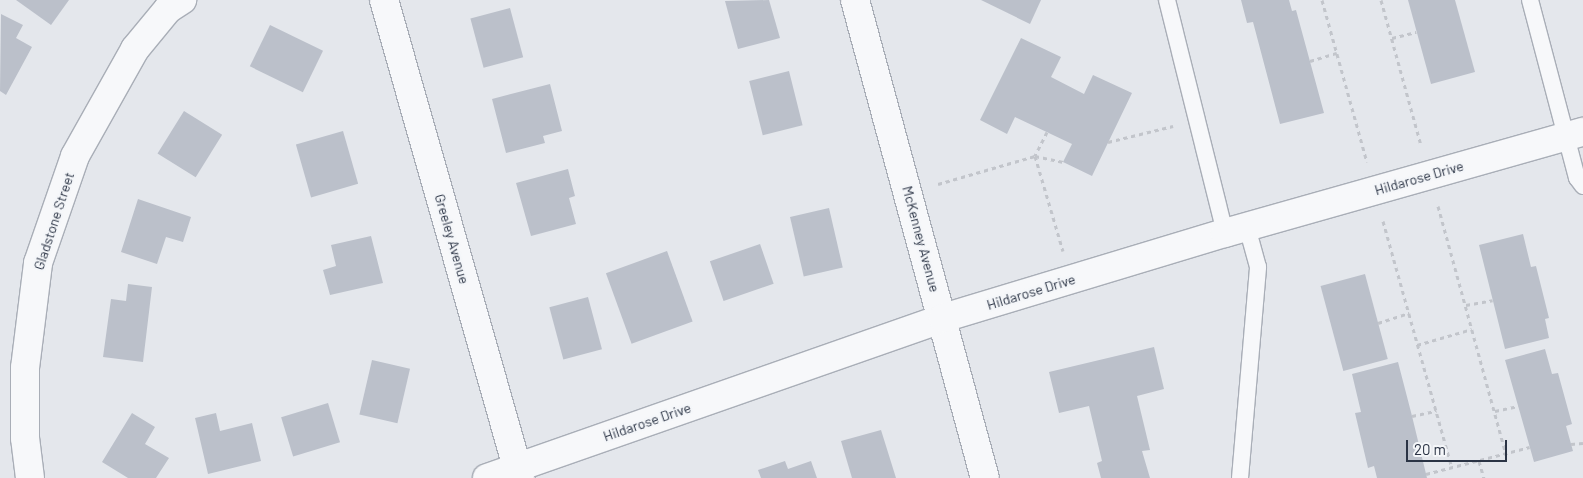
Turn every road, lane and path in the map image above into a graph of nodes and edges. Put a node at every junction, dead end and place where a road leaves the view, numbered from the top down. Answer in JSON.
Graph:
{"nodes":[{"id":1,"x":182,"y":0,"type":"edge"},
{"id":2,"x":384,"y":0,"type":"edge"},
{"id":3,"x":855,"y":0,"type":"edge"},
{"id":4,"x":1167,"y":0,"type":"edge"},
{"id":5,"x":1322,"y":0,"type":"edge"},
{"id":6,"x":1381,"y":0,"type":"edge"},
{"id":7,"x":1530,"y":0,"type":"edge"},
{"id":8,"x":1416,"y":32,"type":"dead end"},
{"id":9,"x":1392,"y":38,"type":"junction"},
{"id":10,"x":1337,"y":53,"type":"junction"},
{"id":11,"x":1310,"y":61,"type":"dead end"},
{"id":12,"x":1198,"y":120,"type":"junction"},
{"id":13,"x":1047,"y":132,"type":"dead end"},
{"id":14,"x":1575,"y":134,"type":"edge"},
{"id":15,"x":1108,"y":142,"type":"dead end"},
{"id":16,"x":1035,"y":156,"type":"junction"},
{"id":17,"x":1063,"y":162,"type":"dead end"},
{"id":18,"x":1430,"y":175,"type":"junction"},
{"id":19,"x":1583,"y":186,"type":"edge"},
{"id":20,"x":908,"y":191,"type":"junction"},
{"id":21,"x":1374,"y":191,"type":"junction"},
{"id":22,"x":1236,"y":230,"type":"junction"},
{"id":23,"x":1072,"y":280,"type":"junction"},
{"id":24,"x":1493,"y":300,"type":"dead end"},
{"id":25,"x":1466,"y":305,"type":"junction"},
{"id":26,"x":1408,"y":313,"type":"junction"},
{"id":27,"x":943,"y":318,"type":"junction"},
{"id":28,"x":1378,"y":323,"type":"dead end"},
{"id":29,"x":1472,"y":329,"type":"junction"},
{"id":30,"x":1417,"y":345,"type":"junction"},
{"id":31,"x":1518,"y":406,"type":"dead end"},
{"id":32,"x":1436,"y":410,"type":"junction"},
{"id":33,"x":1495,"y":410,"type":"junction"},
{"id":34,"x":1412,"y":416,"type":"dead end"},
{"id":35,"x":1583,"y":443,"type":"edge"},
{"id":36,"x":1571,"y":444,"type":"dead end"},
{"id":37,"x":1530,"y":448,"type":"dead end"},
{"id":38,"x":1506,"y":454,"type":"junction"},
{"id":39,"x":1479,"y":461,"type":"junction"},
{"id":40,"x":1452,"y":468,"type":"junction"},
{"id":41,"x":519,"y":473,"type":"edge"},
{"id":42,"x":1426,"y":474,"type":"dead end"},
{"id":43,"x":30,"y":478,"type":"edge"},
{"id":44,"x":487,"y":478,"type":"edge"},
{"id":45,"x":985,"y":478,"type":"edge"},
{"id":46,"x":1240,"y":478,"type":"edge"},
{"id":47,"x":1484,"y":478,"type":"edge"}],
"edges":[{"from":1,"to":43,"type":"street","name":"Gladstone Street"},
{"from":2,"to":41,"type":"street","name":"Greeley Avenue"},
{"from":3,"to":20,"type":"street","name":"McKenney Avenue"},
{"from":4,"to":12,"type":"lane"},
{"from":5,"to":10,"type":"path"},
{"from":6,"to":9,"type":"path"},
{"from":7,"to":14,"type":"lane"},
{"from":8,"to":9,"type":"path"},
{"from":9,"to":18,"type":"path"},
{"from":10,"to":11,"type":"path"},
{"from":10,"to":21,"type":"path"},
{"from":12,"to":15,"type":"path"},
{"from":12,"to":22,"type":"lane"},
{"from":13,"to":16,"type":"path"},
{"from":14,"to":18,"type":"street","name":"Hildarose Drive"},
{"from":14,"to":19,"type":"lane"},
{"from":16,"to":17,"type":"path"},
{"from":16,"to":20,"type":"path"},
{"from":16,"to":23,"type":"path"},
{"from":18,"to":21,"type":"street","name":"Hildarose Drive"},
{"from":18,"to":25,"type":"path"},
{"from":20,"to":27,"type":"street","name":"McKenney Avenue"},
{"from":21,"to":22,"type":"street","name":"Hildarose Drive"},
{"from":21,"to":26,"type":"path"},
{"from":22,"to":23,"type":"street","name":"Hildarose Drive"},
{"from":22,"to":46,"type":"lane"},
{"from":23,"to":27,"type":"street","name":"Hildarose Drive"},
{"from":24,"to":25,"type":"path"},
{"from":25,"to":29,"type":"path"},
{"from":26,"to":28,"type":"path"},
{"from":26,"to":30,"type":"path"},
{"from":27,"to":41,"type":"street","name":"Hildarose Drive"},
{"from":27,"to":45,"type":"street","name":"McKenney Avenue"},
{"from":29,"to":30,"type":"path"},
{"from":29,"to":33,"type":"path"},
{"from":30,"to":32,"type":"path"},
{"from":31,"to":33,"type":"path"},
{"from":32,"to":34,"type":"path"},
{"from":32,"to":40,"type":"path"},
{"from":33,"to":38,"type":"path"},
{"from":35,"to":36,"type":"path"},
{"from":37,"to":38,"type":"path"},
{"from":38,"to":39,"type":"path"},
{"from":39,"to":40,"type":"path"},
{"from":39,"to":47,"type":"path"},
{"from":40,"to":42,"type":"path"},
{"from":41,"to":44,"type":"street","name":"Hildarose Drive"}]}
